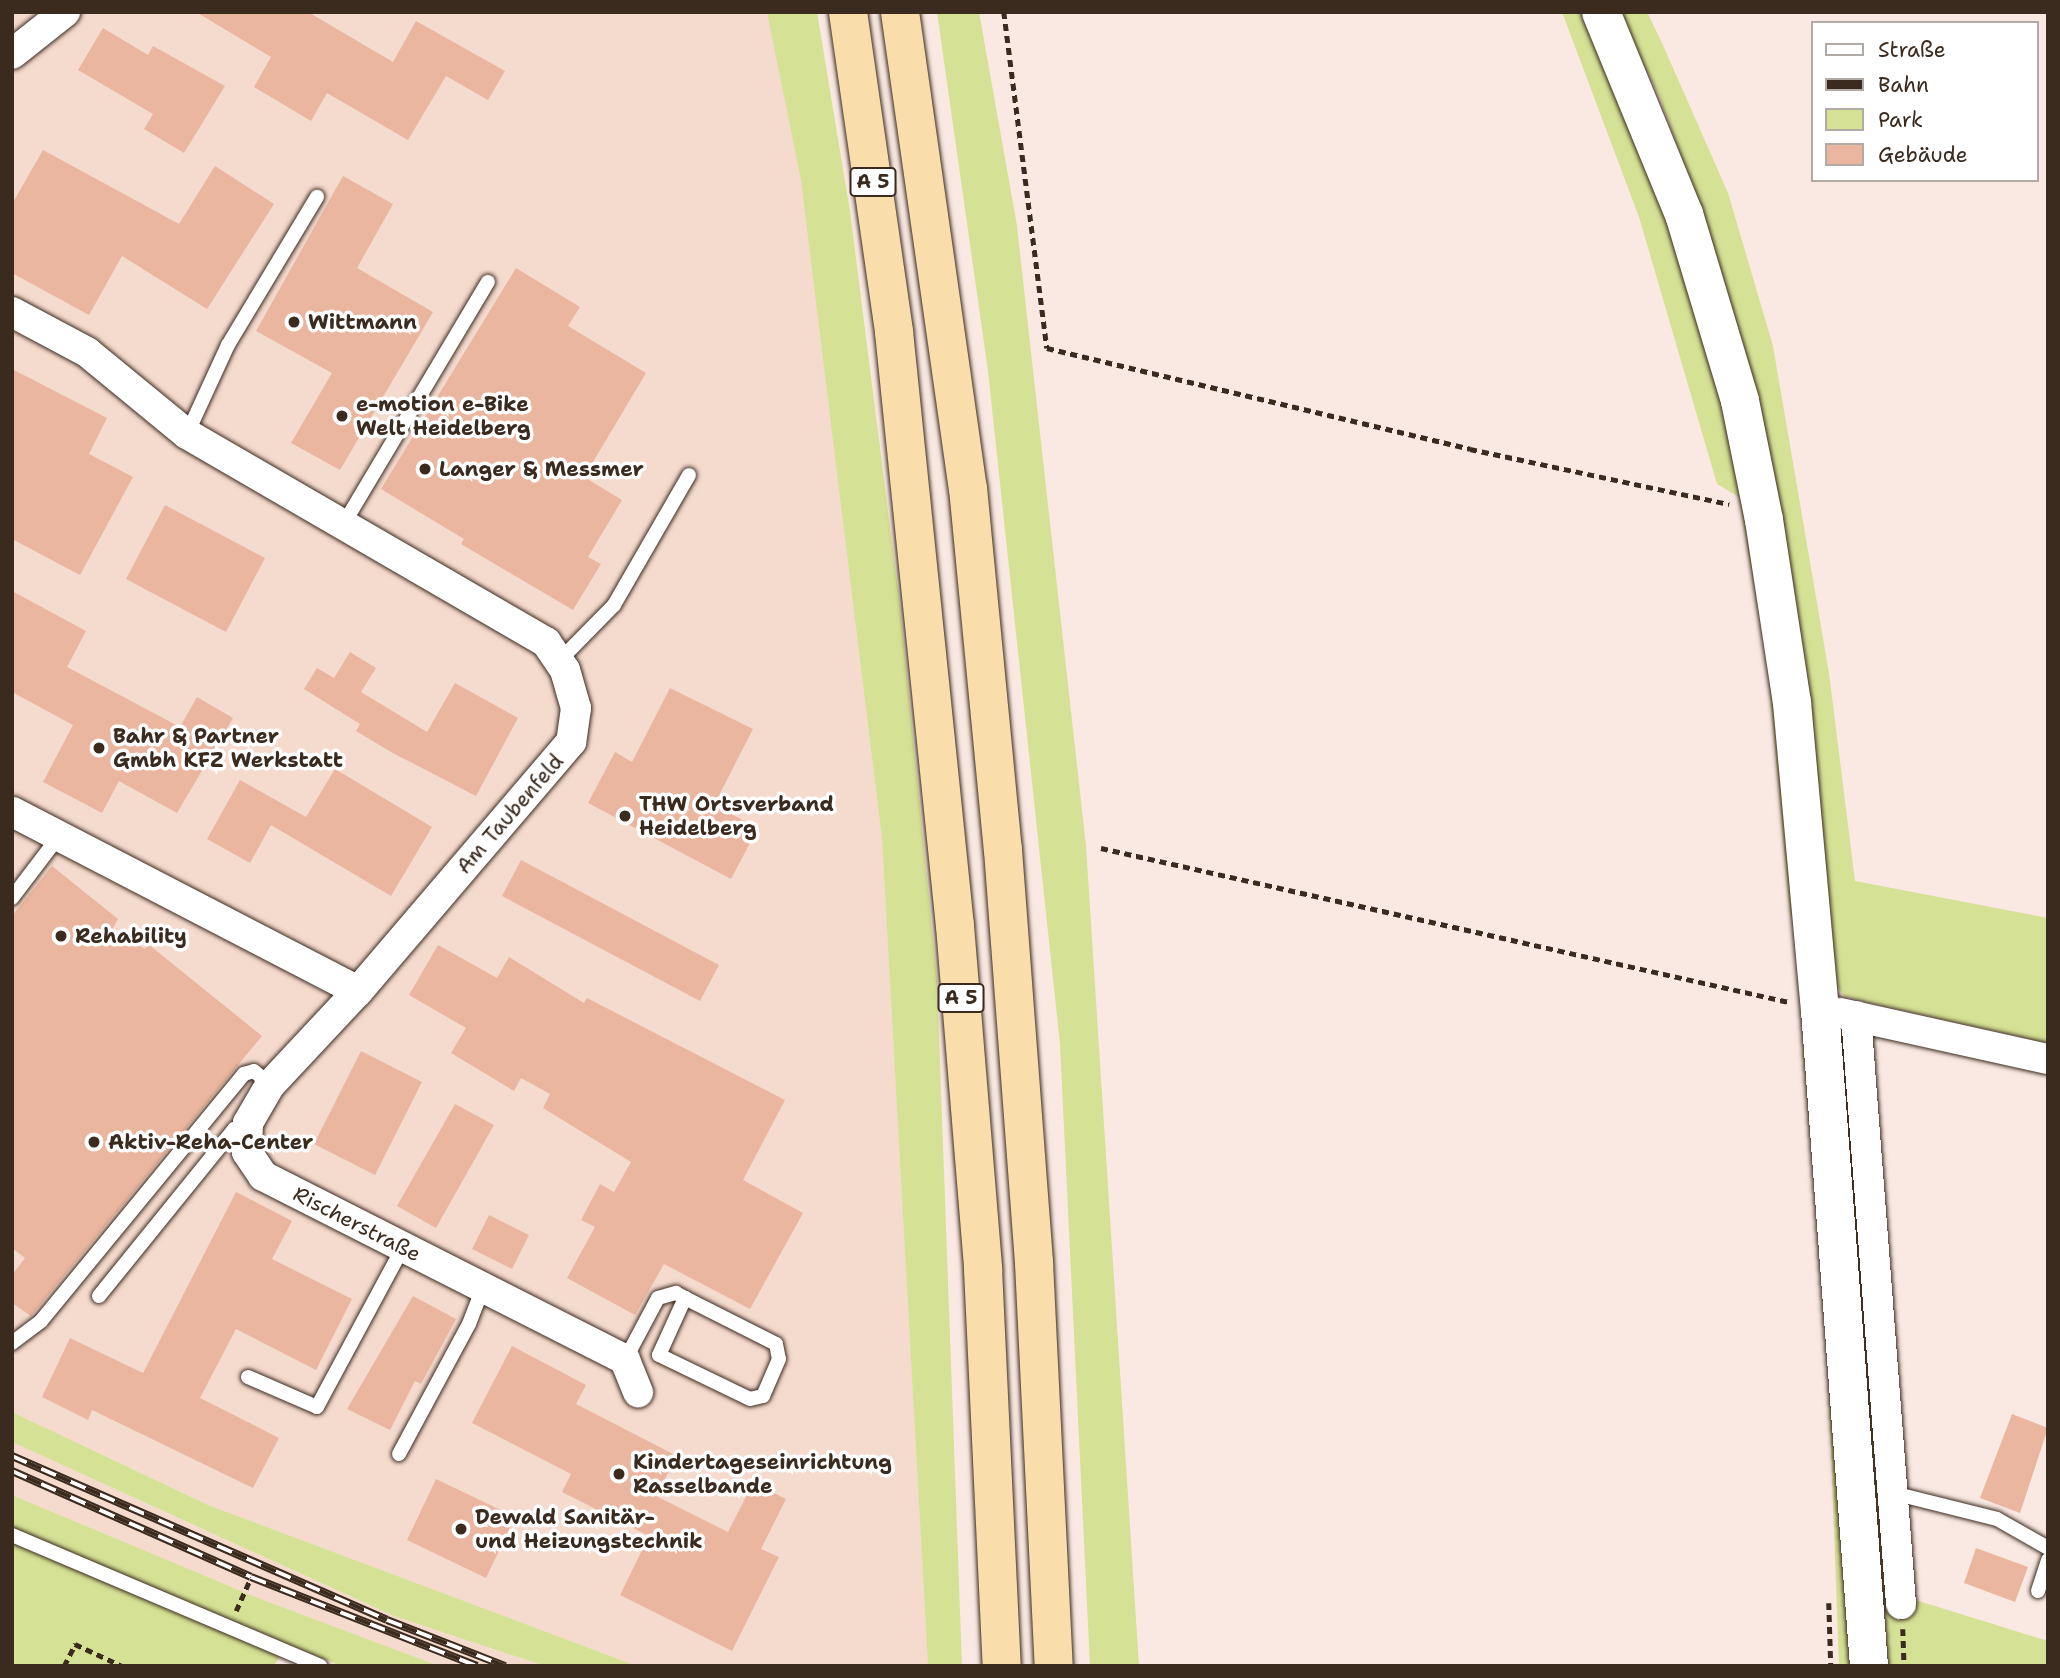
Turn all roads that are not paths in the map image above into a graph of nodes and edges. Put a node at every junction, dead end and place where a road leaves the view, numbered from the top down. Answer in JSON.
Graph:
{"nodes":[{"id":1,"x":65,"y":12,"type":"edge"},
{"id":2,"x":848,"y":12,"type":"edge"},
{"id":3,"x":900,"y":12,"type":"edge"},
{"id":4,"x":1601,"y":12,"type":"edge"},
{"id":5,"x":12,"y":54,"type":"edge"},
{"id":6,"x":317,"y":197,"type":"dead end"},
{"id":7,"x":488,"y":282,"type":"dead end"},
{"id":8,"x":12,"y":312,"type":"edge"},
{"id":9,"x":187,"y":434,"type":"junction"},
{"id":10,"x":690,"y":475,"type":"dead end"},
{"id":11,"x":343,"y":524,"type":"junction"},
{"id":12,"x":559,"y":661,"type":"junction"},
{"id":13,"x":12,"y":812,"type":"edge"},
{"id":14,"x":59,"y":836,"type":"junction"},
{"id":15,"x":12,"y":898,"type":"edge"},
{"id":16,"x":358,"y":991,"type":"junction"},
{"id":17,"x":1823,"y":1005,"type":"junction"},
{"id":18,"x":2048,"y":1059,"type":"edge"},
{"id":19,"x":270,"y":1084,"type":"junction"},
{"id":20,"x":248,"y":1123,"type":"junction"},
{"id":21,"x":403,"y":1247,"type":"junction"},
{"id":22,"x":483,"y":1287,"type":"junction"},
{"id":23,"x":99,"y":1296,"type":"dead end"},
{"id":24,"x":685,"y":1298,"type":"junction"},
{"id":25,"x":12,"y":1343,"type":"edge"},
{"id":26,"x":625,"y":1360,"type":"junction"},
{"id":27,"x":248,"y":1377,"type":"dead end"},
{"id":28,"x":638,"y":1392,"type":"dead end"},
{"id":29,"x":399,"y":1454,"type":"dead end"},
{"id":30,"x":1893,"y":1493,"type":"junction"},
{"id":31,"x":12,"y":1535,"type":"edge"},
{"id":32,"x":2048,"y":1548,"type":"edge"},
{"id":33,"x":2048,"y":1560,"type":"edge"},
{"id":34,"x":2038,"y":1591,"type":"dead end"},
{"id":35,"x":1901,"y":1604,"type":"road end"},
{"id":36,"x":320,"y":1666,"type":"edge"},
{"id":37,"x":1002,"y":1666,"type":"edge"},
{"id":38,"x":1054,"y":1666,"type":"edge"},
{"id":39,"x":1868,"y":1666,"type":"edge"}],
"edges":[{"from":1,"to":5,"type":"street"},
{"from":2,"to":37,"type":"highway","number":"A 5"},
{"from":3,"to":38,"type":"highway","number":"A 5"},
{"from":4,"to":17,"type":"main road"},
{"from":6,"to":9,"type":"lane"},
{"from":7,"to":11,"type":"lane"},
{"from":8,"to":9,"type":"street","name":"Am Taubenfeld"},
{"from":9,"to":11,"type":"street","name":"Am Taubenfeld"},
{"from":10,"to":12,"type":"lane"},
{"from":11,"to":12,"type":"street","name":"Am Taubenfeld"},
{"from":12,"to":16,"type":"street","name":"Am Taubenfeld"},
{"from":13,"to":14,"type":"street"},
{"from":14,"to":15,"type":"lane"},
{"from":14,"to":16,"type":"street"},
{"from":16,"to":19,"type":"street"},
{"from":17,"to":18,"type":"street"},
{"from":17,"to":30,"type":"street"},
{"from":17,"to":39,"type":"main road"},
{"from":19,"to":20,"type":"street"},
{"from":19,"to":25,"type":"lane"},
{"from":20,"to":21,"type":"street","name":"Rischerstraße"},
{"from":20,"to":23,"type":"lane"},
{"from":21,"to":22,"type":"street","name":"Rischerstraße"},
{"from":21,"to":27,"type":"lane"},
{"from":22,"to":26,"type":"street","name":"Rischerstraße"},
{"from":22,"to":29,"type":"lane"},
{"from":24,"to":24,"type":"lane"},
{"from":24,"to":26,"type":"lane"},
{"from":26,"to":28,"type":"street"},
{"from":30,"to":32,"type":"lane"},
{"from":30,"to":35,"type":"street"},
{"from":31,"to":36,"type":"lane"},
{"from":33,"to":34,"type":"lane"}]}
